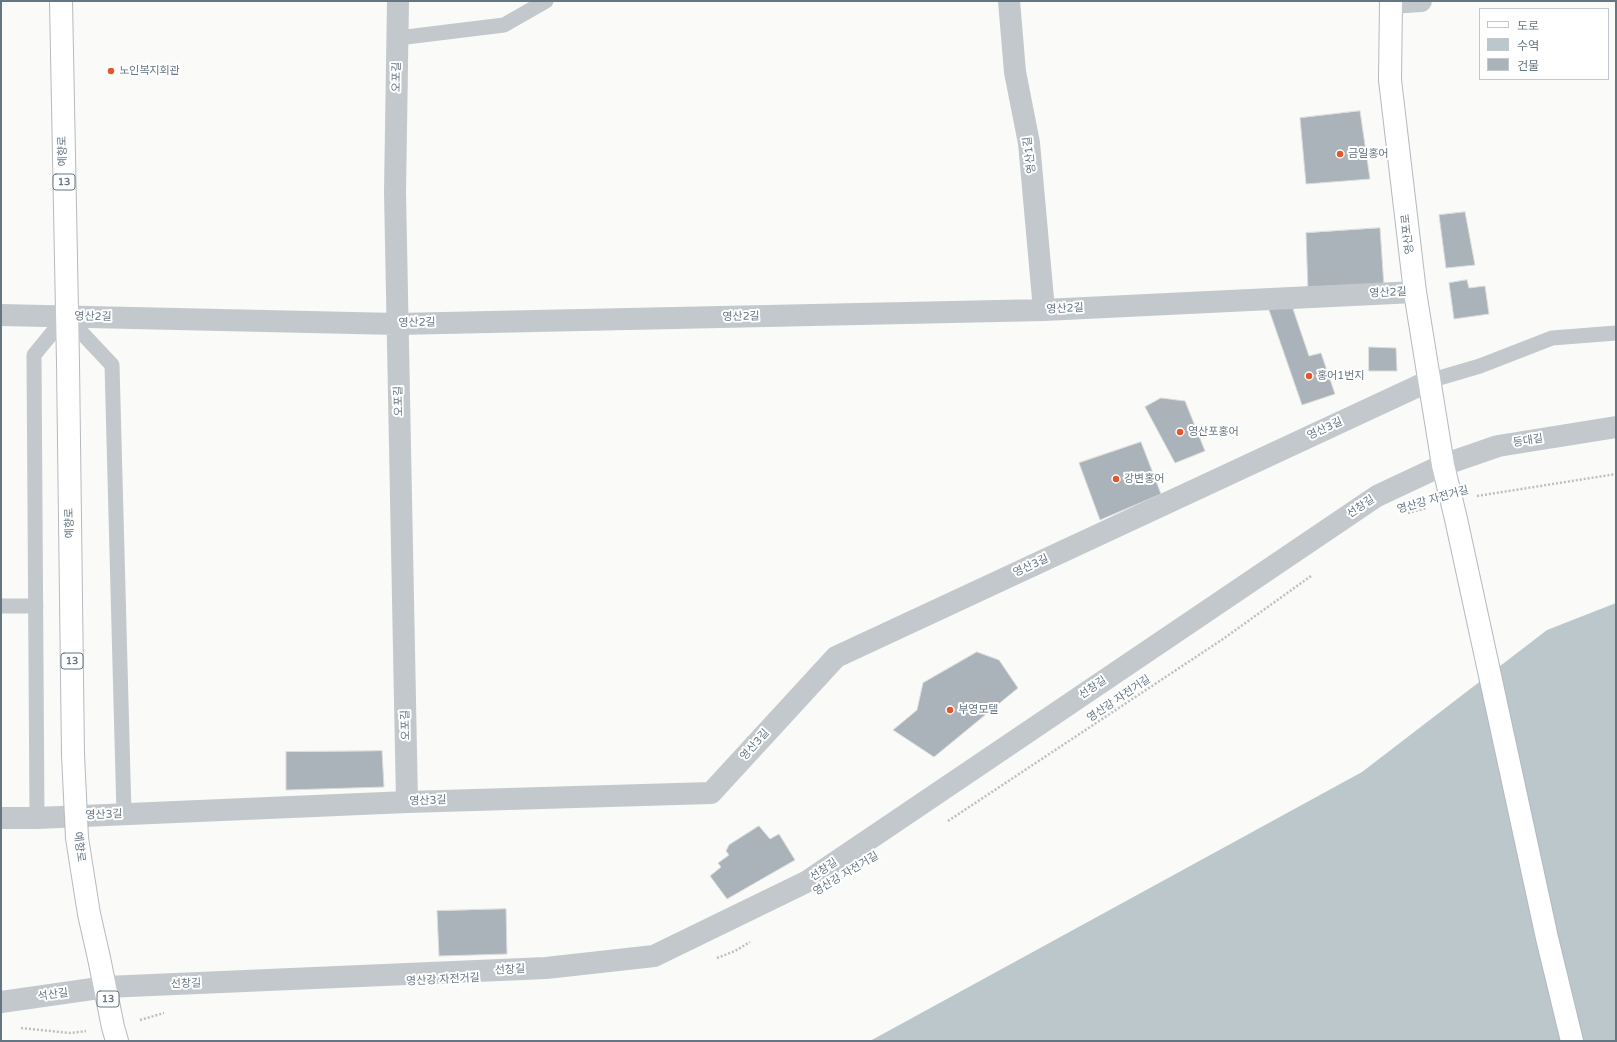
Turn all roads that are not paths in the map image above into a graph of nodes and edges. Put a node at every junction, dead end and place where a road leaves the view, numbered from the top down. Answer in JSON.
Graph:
{"nodes":[{"id":1,"x":61,"y":1,"type":"edge"},
{"id":2,"x":398,"y":1,"type":"edge"},
{"id":3,"x":546,"y":1,"type":"edge"},
{"id":4,"x":1009,"y":1,"type":"edge"},
{"id":5,"x":1421,"y":1,"type":"edge"},
{"id":6,"x":1391,"y":2,"type":"edge"},
{"id":7,"x":398,"y":38,"type":"junction"},
{"id":8,"x":1415,"y":292,"type":"junction"},
{"id":9,"x":1044,"y":310,"type":"junction"},
{"id":10,"x":1,"y":315,"type":"edge"},
{"id":11,"x":66,"y":316,"type":"junction"},
{"id":12,"x":397,"y":324,"type":"junction"},
{"id":13,"x":1616,"y":333,"type":"edge"},
{"id":14,"x":1429,"y":381,"type":"junction"},
{"id":15,"x":1616,"y":427,"type":"edge"},
{"id":16,"x":1443,"y":465,"type":"junction"},
{"id":17,"x":1,"y":606,"type":"edge"},
{"id":18,"x":36,"y":606,"type":"junction"},
{"id":19,"x":407,"y":802,"type":"junction"},
{"id":20,"x":124,"y":814,"type":"junction"},
{"id":21,"x":1,"y":818,"type":"edge"},
{"id":22,"x":37,"y":818,"type":"junction"},
{"id":23,"x":106,"y":988,"type":"junction"},
{"id":24,"x":1,"y":1002,"type":"edge"},
{"id":25,"x":115,"y":1034,"type":"edge"},
{"id":26,"x":1572,"y":1041,"type":"edge"}],
"edges":[{"from":1,"to":11,"type":"street","name":"예향로","number":"13"},
{"from":2,"to":7,"type":"street","name":"오포길"},
{"from":3,"to":7,"type":"lane"},
{"from":4,"to":9,"type":"street","name":"영산1길"},
{"from":5,"to":6,"type":"street","name":"영산포로"},
{"from":6,"to":8,"type":"street","name":"영산포로"},
{"from":7,"to":12,"type":"street","name":"오포길"},
{"from":8,"to":9,"type":"street","name":"영산2길"},
{"from":8,"to":14,"type":"street","name":"영산포로"},
{"from":9,"to":12,"type":"street","name":"영산2길"},
{"from":10,"to":11,"type":"street","name":"영산2길"},
{"from":11,"to":12,"type":"street","name":"영산2길"},
{"from":11,"to":18,"type":"lane"},
{"from":11,"to":20,"type":"lane"},
{"from":11,"to":23,"type":"street","name":"예향로","number":"13","bridge":true},
{"from":12,"to":19,"type":"street","name":"오포길"},
{"from":13,"to":14,"type":"lane"},
{"from":14,"to":16,"type":"street","name":"영산포로"},
{"from":14,"to":19,"type":"street","name":"영산3길"},
{"from":15,"to":16,"type":"street","name":"등대길"},
{"from":16,"to":23,"type":"street","name":"선창길"},
{"from":16,"to":26,"type":"street","name":"영산포로"},
{"from":17,"to":18,"type":"lane"},
{"from":18,"to":22,"type":"lane"},
{"from":19,"to":20,"type":"street","name":"영산3길"},
{"from":20,"to":22,"type":"street","name":"영산3길"},
{"from":21,"to":22,"type":"street","name":"영산3길"},
{"from":23,"to":24,"type":"street","name":"석산길"},
{"from":23,"to":25,"type":"street","name":"예향로","number":"13"}]}
